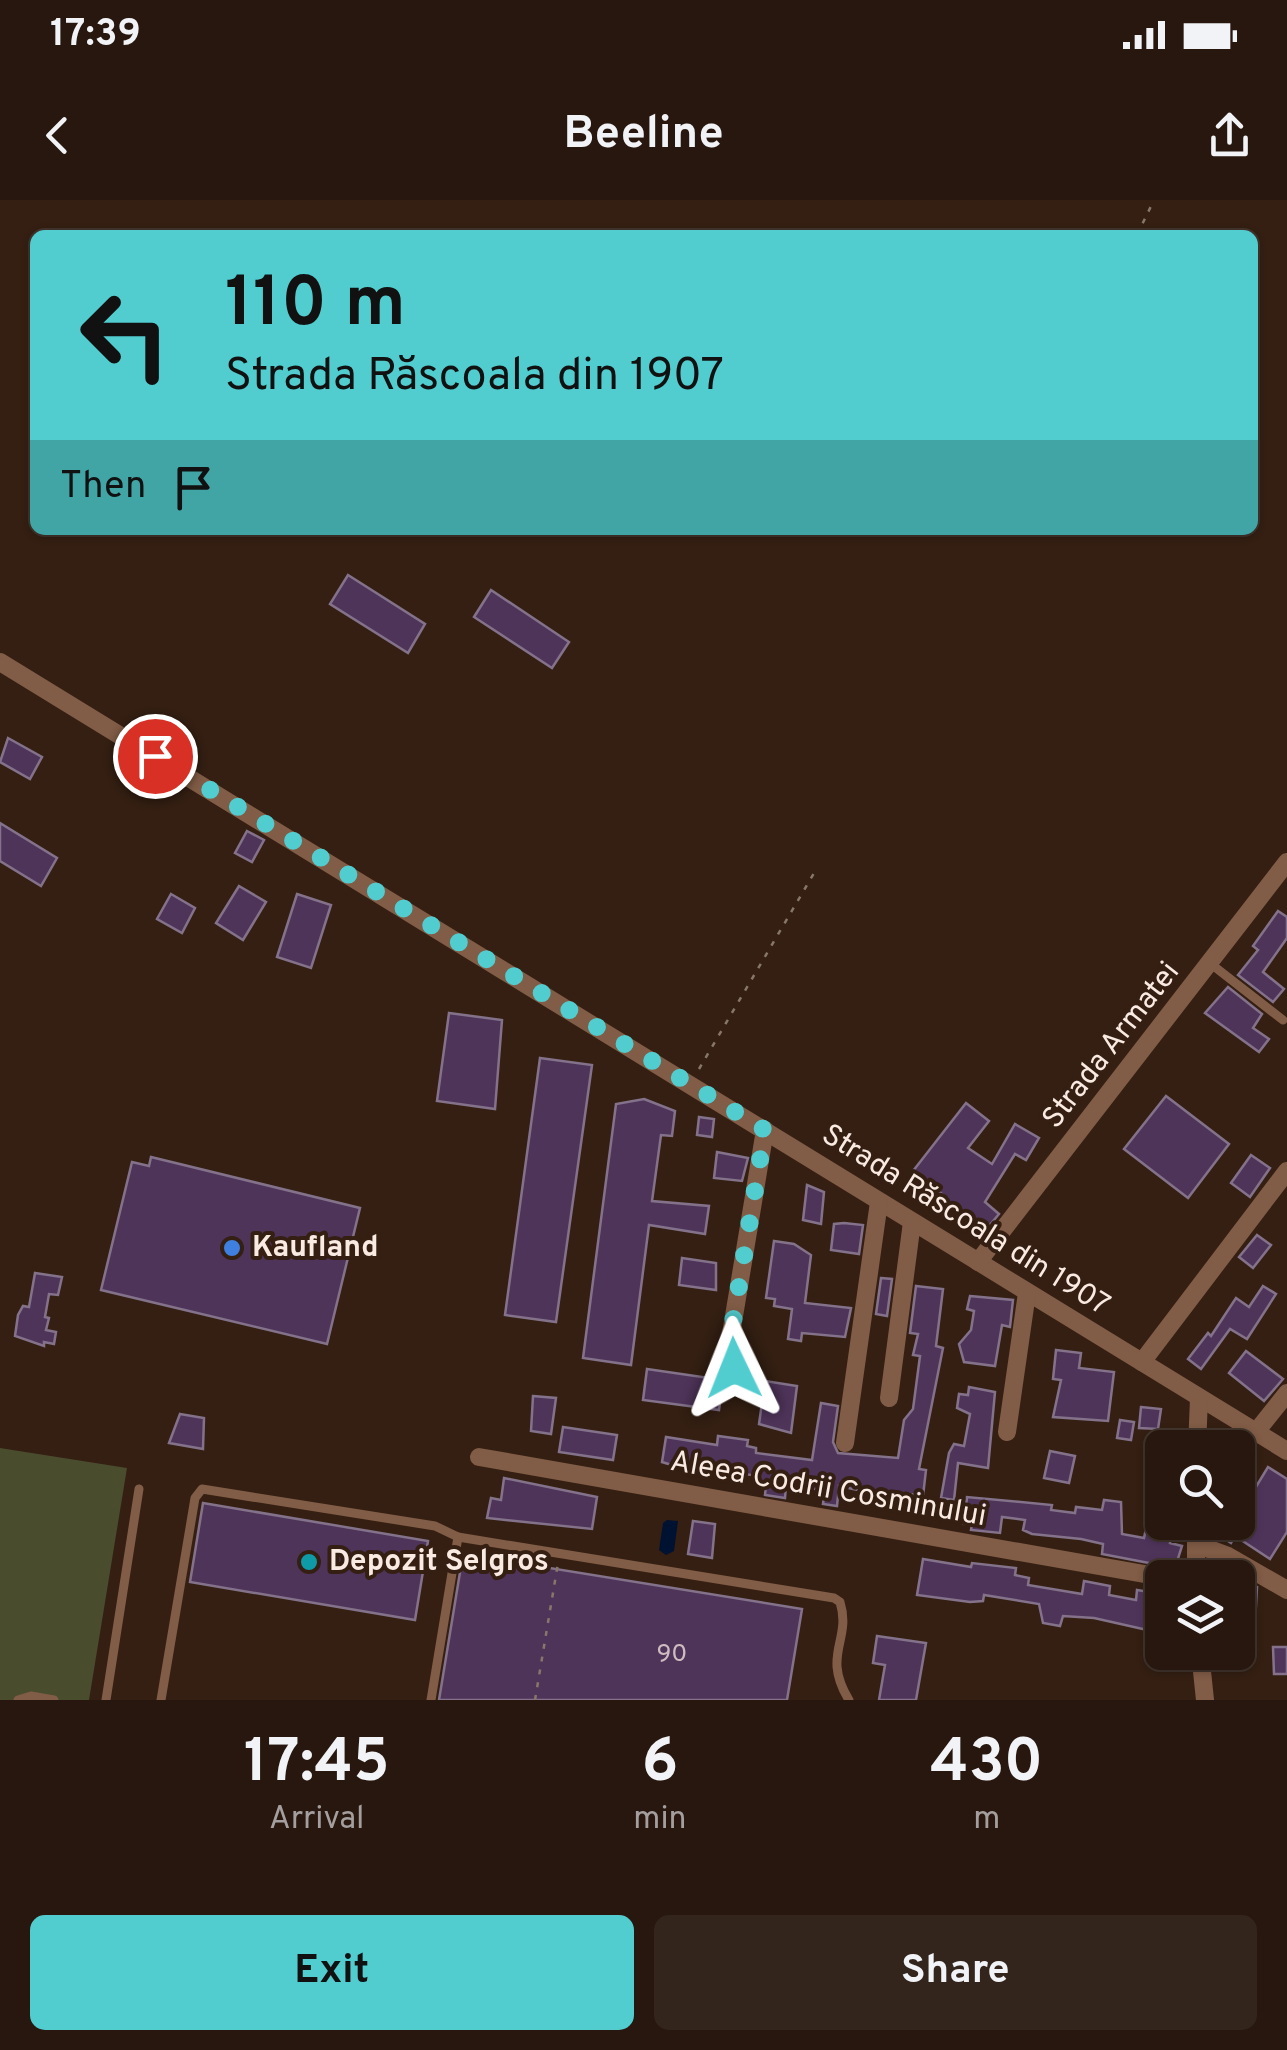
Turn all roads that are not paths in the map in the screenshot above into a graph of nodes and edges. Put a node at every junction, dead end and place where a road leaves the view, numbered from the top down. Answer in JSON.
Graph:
{"nodes":[{"id":1,"x":0,"y":662,"type":"edge"},
{"id":2,"x":1287,"y":862,"type":"edge"},
{"id":3,"x":1210,"y":964,"type":"junction"},
{"id":4,"x":1283,"y":1020,"type":"dead end"},
{"id":5,"x":765,"y":1130,"type":"junction"},
{"id":6,"x":1287,"y":1171,"type":"edge"},
{"id":7,"x":879,"y":1202,"type":"junction"},
{"id":8,"x":912,"y":1222,"type":"junction"},
{"id":9,"x":978,"y":1262,"type":"junction"},
{"id":10,"x":1028,"y":1293,"type":"junction"},
{"id":11,"x":1142,"y":1362,"type":"junction"},
{"id":12,"x":734,"y":1368,"type":"dead end"},
{"id":13,"x":1287,"y":1394,"type":"edge"},
{"id":14,"x":889,"y":1398,"type":"dead end"},
{"id":15,"x":1198,"y":1398,"type":"junction"},
{"id":16,"x":1197,"y":1430,"type":"edge"},
{"id":17,"x":1007,"y":1432,"type":"dead end"},
{"id":18,"x":1256,"y":1432,"type":"junction"},
{"id":19,"x":844,"y":1443,"type":"dead end"},
{"id":20,"x":1287,"y":1450,"type":"edge"},
{"id":21,"x":478,"y":1457,"type":"dead end"},
{"id":22,"x":139,"y":1489,"type":"dead end"},
{"id":23,"x":458,"y":1537,"type":"junction"},
{"id":24,"x":1196,"y":1540,"type":"edge"},
{"id":25,"x":1196,"y":1544,"type":"junction"},
{"id":26,"x":1196,"y":1560,"type":"edge"},
{"id":27,"x":1145,"y":1574,"type":"edge"},
{"id":28,"x":1287,"y":1590,"type":"edge"},
{"id":29,"x":1202,"y":1670,"type":"edge"},
{"id":30,"x":18,"y":1700,"type":"edge"},
{"id":31,"x":54,"y":1700,"type":"edge"},
{"id":32,"x":106,"y":1700,"type":"edge"},
{"id":33,"x":161,"y":1700,"type":"edge"},
{"id":34,"x":431,"y":1700,"type":"edge"},
{"id":35,"x":849,"y":1700,"type":"edge"},
{"id":36,"x":1205,"y":1700,"type":"edge"}],
"edges":[{"from":1,"to":5,"type":"street","name":"Strada Răscoala din 1907"},
{"from":2,"to":3,"type":"street","name":"Strada Armatei"},
{"from":3,"to":4,"type":"lane"},
{"from":3,"to":9,"type":"street","name":"Strada Armatei"},
{"from":5,"to":7,"type":"street","name":"Strada Răscoala din 1907"},
{"from":5,"to":12,"type":"street"},
{"from":6,"to":11,"type":"street"},
{"from":7,"to":8,"type":"street","name":"Strada Răscoala din 1907"},
{"from":7,"to":19,"type":"street"},
{"from":8,"to":9,"type":"street","name":"Strada Răscoala din 1907"},
{"from":8,"to":14,"type":"street"},
{"from":9,"to":10,"type":"street","name":"Strada Răscoala din 1907"},
{"from":10,"to":11,"type":"street","name":"Strada Răscoala din 1907"},
{"from":10,"to":17,"type":"street"},
{"from":11,"to":15,"type":"street","name":"Strada Răscoala din 1907"},
{"from":13,"to":18,"type":"street"},
{"from":15,"to":16,"type":"street"},
{"from":15,"to":18,"type":"street","name":"Strada Răscoala din 1907"},
{"from":18,"to":20,"type":"street","name":"Strada Răscoala din 1907"},
{"from":21,"to":27,"type":"street","name":"Aleea Codrii Cosminului"},
{"from":22,"to":32,"type":"lane"},
{"from":23,"to":33,"type":"lane"},
{"from":23,"to":34,"type":"lane"},
{"from":23,"to":35,"type":"lane"},
{"from":24,"to":25,"type":"street"},
{"from":25,"to":26,"type":"street"},
{"from":25,"to":28,"type":"street"},
{"from":29,"to":36,"type":"street"},
{"from":30,"to":31,"type":"lane"}]}
